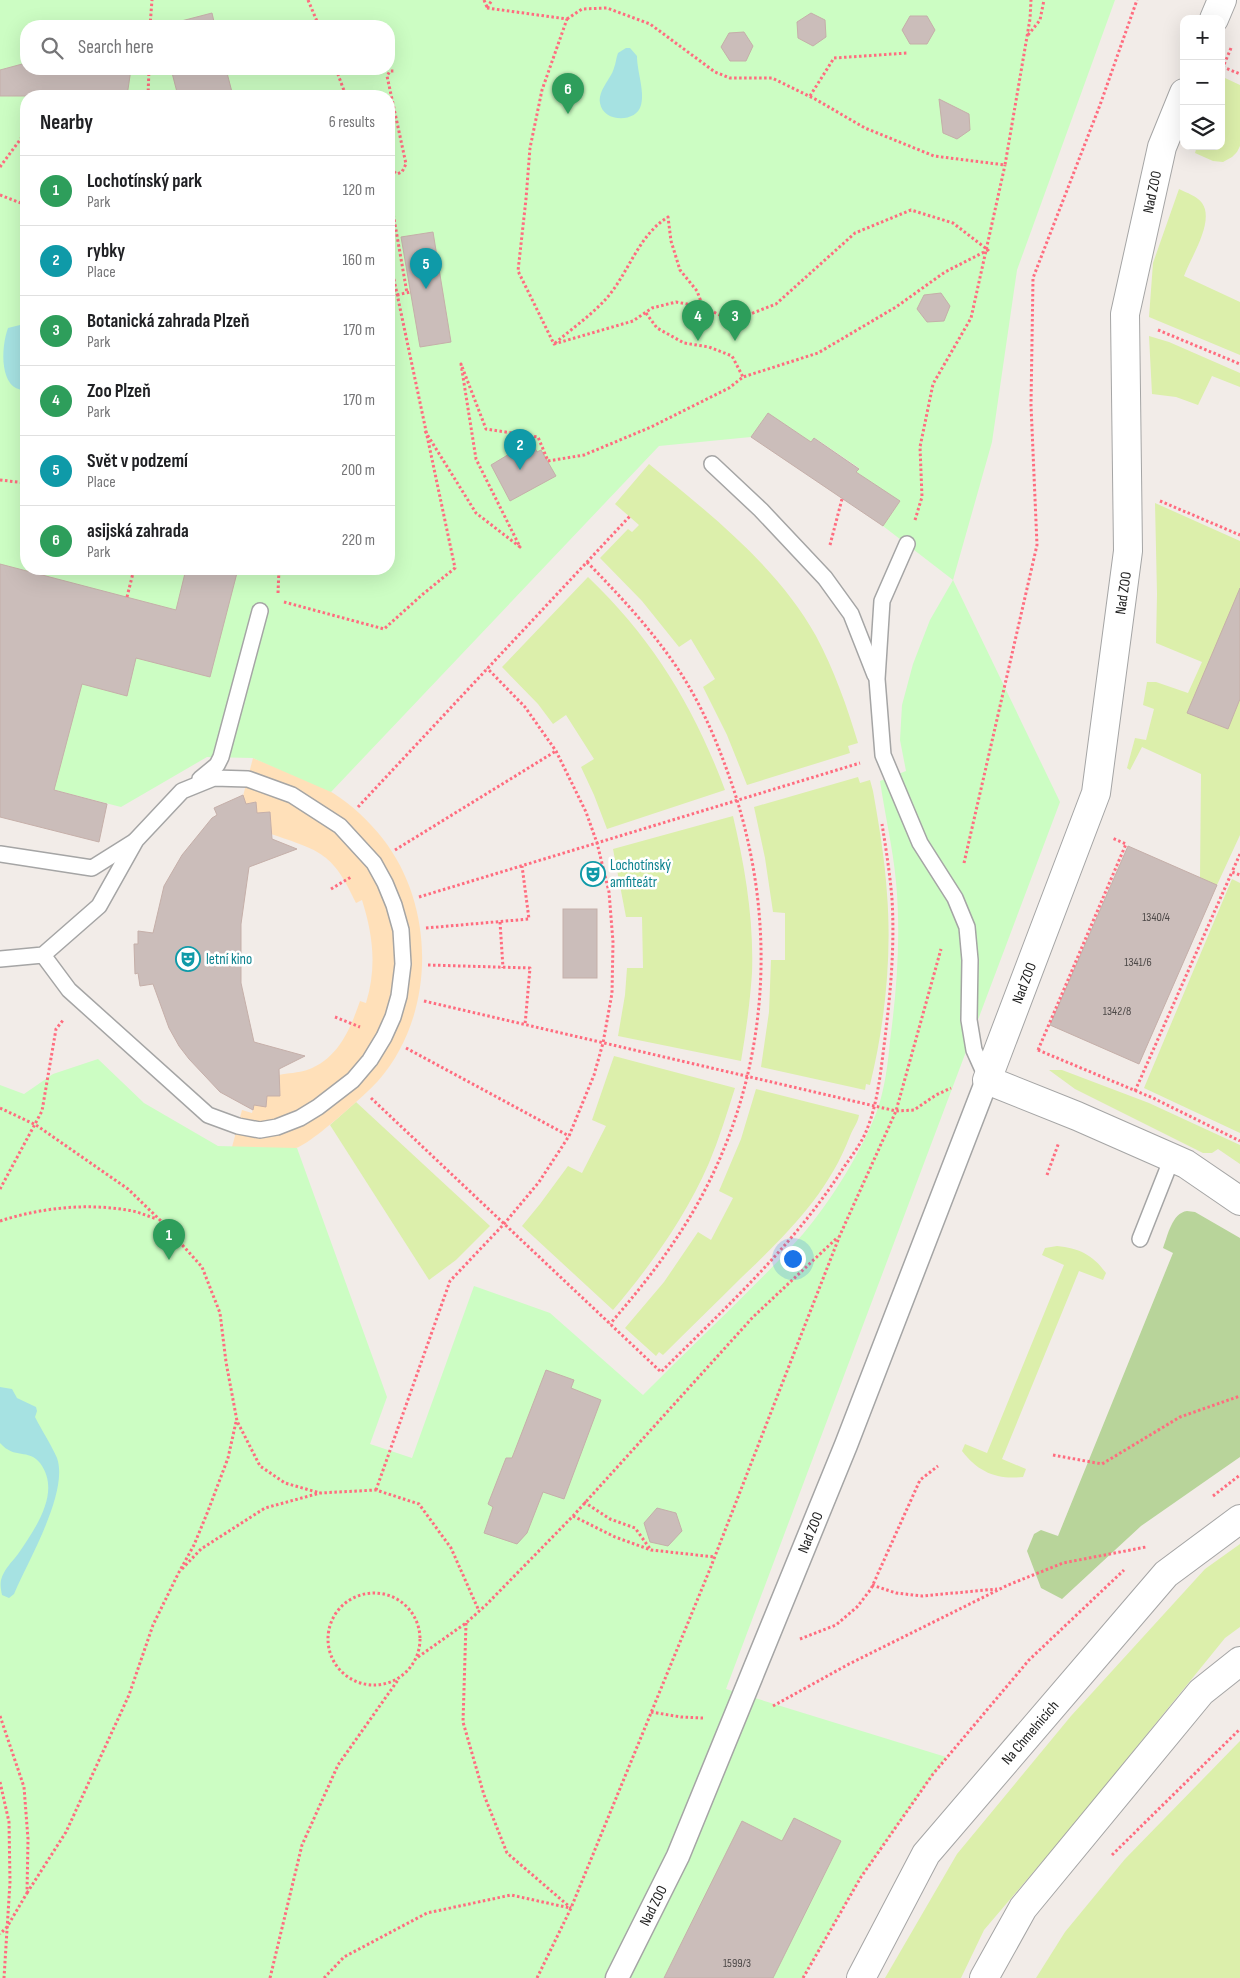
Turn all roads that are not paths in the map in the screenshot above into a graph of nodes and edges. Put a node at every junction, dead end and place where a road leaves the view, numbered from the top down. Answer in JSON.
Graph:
{"nodes":[{"id":1,"x":1222,"y":0,"type":"edge"},
{"id":2,"x":1216,"y":15,"type":"edge"},
{"id":3,"x":1180,"y":103,"type":"edge"},
{"id":4,"x":712,"y":464,"type":"dead end"},
{"id":5,"x":907,"y":544,"type":"road end"},
{"id":6,"x":260,"y":611,"type":"dead end"},
{"id":7,"x":877,"y":680,"type":"junction"},
{"id":8,"x":182,"y":790,"type":"junction"},
{"id":9,"x":136,"y":840,"type":"junction"},
{"id":10,"x":0,"y":854,"type":"edge"},
{"id":11,"x":43,"y":955,"type":"junction"},
{"id":12,"x":0,"y":958,"type":"edge"},
{"id":13,"x":987,"y":1080,"type":"junction"},
{"id":14,"x":1172,"y":1158,"type":"junction"},
{"id":15,"x":1240,"y":1201,"type":"edge"},
{"id":16,"x":1140,"y":1239,"type":"dead end"},
{"id":17,"x":1240,"y":1519,"type":"edge"},
{"id":18,"x":1240,"y":1661,"type":"edge"},
{"id":19,"x":617,"y":1978,"type":"edge"},
{"id":20,"x":861,"y":1978,"type":"edge"},
{"id":21,"x":984,"y":1978,"type":"edge"}],
"edges":[{"from":1,"to":2,"type":"street"},
{"from":3,"to":13,"type":"street","name":"Nad ZOO"},
{"from":4,"to":7,"type":"lane"},
{"from":5,"to":7,"type":"lane"},
{"from":6,"to":8,"type":"lane"},
{"from":7,"to":13,"type":"lane"},
{"from":8,"to":9,"type":"lane"},
{"from":8,"to":11,"type":"lane"},
{"from":9,"to":10,"type":"lane"},
{"from":9,"to":11,"type":"lane"},
{"from":11,"to":12,"type":"lane"},
{"from":13,"to":14,"type":"street"},
{"from":13,"to":19,"type":"street","name":"Nad ZOO"},
{"from":14,"to":15,"type":"street"},
{"from":14,"to":16,"type":"lane"},
{"from":17,"to":20,"type":"street","name":"Na Chmelnicích"},
{"from":18,"to":21,"type":"street"}]}
